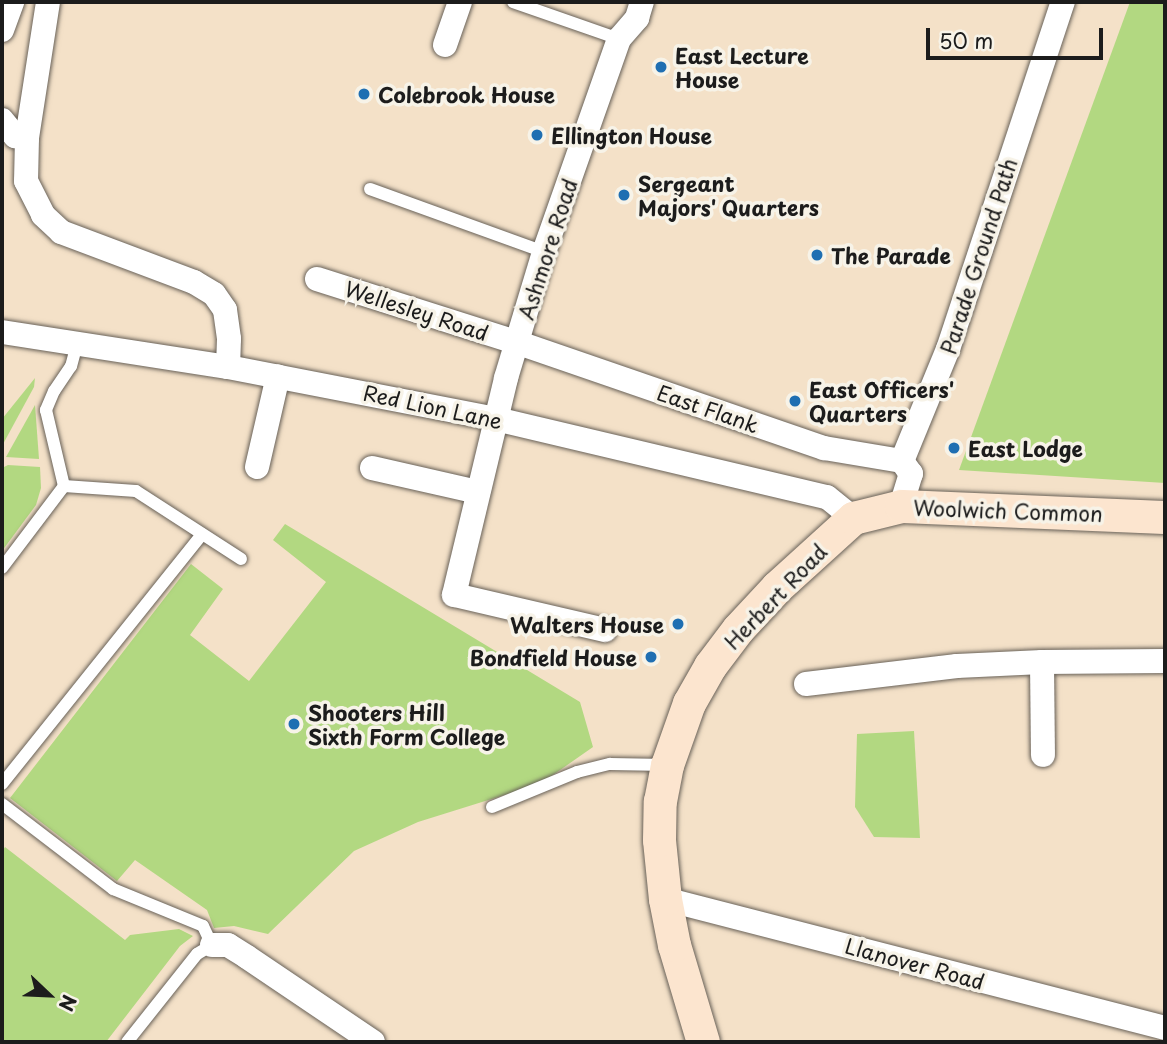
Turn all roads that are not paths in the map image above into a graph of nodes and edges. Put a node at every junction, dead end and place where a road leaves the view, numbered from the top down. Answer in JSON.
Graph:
{"nodes":[{"id":1,"x":12,"y":2,"type":"edge"},
{"id":2,"x":48,"y":2,"type":"edge"},
{"id":3,"x":460,"y":2,"type":"edge"},
{"id":4,"x":513,"y":2,"type":"edge"},
{"id":5,"x":642,"y":2,"type":"edge"},
{"id":6,"x":1063,"y":2,"type":"edge"},
{"id":7,"x":2,"y":30,"type":"edge"},
{"id":8,"x":619,"y":39,"type":"junction"},
{"id":9,"x":445,"y":45,"type":"dead end"},
{"id":10,"x":2,"y":120,"type":"edge"},
{"id":11,"x":27,"y":138,"type":"junction"},
{"id":12,"x":370,"y":189,"type":"dead end"},
{"id":13,"x":544,"y":252,"type":"junction"},
{"id":14,"x":317,"y":279,"type":"dead end"},
{"id":15,"x":2,"y":332,"type":"edge"},
{"id":16,"x":516,"y":342,"type":"junction"},
{"id":17,"x":76,"y":344,"type":"junction"},
{"id":18,"x":228,"y":367,"type":"junction"},
{"id":19,"x":278,"y":376,"type":"junction"},
{"id":20,"x":496,"y":419,"type":"junction"},
{"id":21,"x":902,"y":461,"type":"junction"},
{"id":22,"x":257,"y":467,"type":"dead end"},
{"id":23,"x":372,"y":468,"type":"dead end"},
{"id":24,"x":64,"y":486,"type":"junction"},
{"id":25,"x":478,"y":492,"type":"junction"},
{"id":26,"x":901,"y":506,"type":"junction"},
{"id":27,"x":1165,"y":517,"type":"edge"},
{"id":28,"x":853,"y":518,"type":"junction"},
{"id":29,"x":202,"y":534,"type":"junction"},
{"id":30,"x":241,"y":559,"type":"dead end"},
{"id":31,"x":2,"y":568,"type":"edge"},
{"id":32,"x":606,"y":630,"type":"dead end"},
{"id":33,"x":1042,"y":662,"type":"junction"},
{"id":34,"x":1165,"y":662,"type":"edge"},
{"id":35,"x":806,"y":684,"type":"dead end"},
{"id":36,"x":1043,"y":755,"type":"dead end"},
{"id":37,"x":667,"y":765,"type":"junction"},
{"id":38,"x":2,"y":784,"type":"edge"},
{"id":39,"x":2,"y":804,"type":"edge"},
{"id":40,"x":492,"y":807,"type":"dead end"},
{"id":41,"x":665,"y":899,"type":"junction"},
{"id":42,"x":212,"y":945,"type":"junction"},
{"id":43,"x":1165,"y":1028,"type":"edge"},
{"id":44,"x":127,"y":1042,"type":"edge"},
{"id":45,"x":373,"y":1042,"type":"edge"},
{"id":46,"x":703,"y":1042,"type":"edge"}],
"edges":[{"from":1,"to":7,"type":"street"},
{"from":2,"to":11,"type":"street"},
{"from":3,"to":9,"type":"street"},
{"from":4,"to":8,"type":"lane"},
{"from":5,"to":8,"type":"street","name":"Ashmore Road"},
{"from":6,"to":21,"type":"street","name":"Parade Ground Path"},
{"from":8,"to":13,"type":"street","name":"Ashmore Road"},
{"from":10,"to":11,"type":"street"},
{"from":11,"to":18,"type":"street"},
{"from":12,"to":13,"type":"lane"},
{"from":13,"to":16,"type":"street","name":"Ashmore Road"},
{"from":14,"to":16,"type":"street","name":"Wellesley Road"},
{"from":15,"to":17,"type":"street","name":"Red Lion Lane"},
{"from":16,"to":20,"type":"street","name":"Ashmore Road"},
{"from":16,"to":21,"type":"street","name":"East Flank"},
{"from":17,"to":18,"type":"street","name":"Red Lion Lane"},
{"from":17,"to":24,"type":"lane"},
{"from":18,"to":19,"type":"street","name":"Red Lion Lane"},
{"from":19,"to":20,"type":"street","name":"Red Lion Lane"},
{"from":19,"to":22,"type":"street"},
{"from":20,"to":25,"type":"street","name":"Ashmore Road"},
{"from":20,"to":28,"type":"street","name":"Red Lion Lane"},
{"from":21,"to":26,"type":"street","name":"Parade Ground Path"},
{"from":23,"to":25,"type":"street"},
{"from":24,"to":29,"type":"lane"},
{"from":24,"to":31,"type":"lane"},
{"from":25,"to":32,"type":"street","name":"Ashmore Road"},
{"from":26,"to":27,"type":"street","name":"Woolwich Common"},
{"from":26,"to":28,"type":"street","name":"Woolwich Common"},
{"from":28,"to":37,"type":"street","name":"Herbert Road"},
{"from":29,"to":30,"type":"lane"},
{"from":29,"to":38,"type":"lane"},
{"from":33,"to":34,"type":"street"},
{"from":33,"to":35,"type":"street"},
{"from":33,"to":36,"type":"street"},
{"from":37,"to":40,"type":"lane"},
{"from":37,"to":41,"type":"street","name":"Herbert Road"},
{"from":39,"to":42,"type":"lane"},
{"from":41,"to":43,"type":"street","name":"Llanover Road"},
{"from":41,"to":46,"type":"street","name":"Herbert Road"},
{"from":42,"to":44,"type":"lane"},
{"from":42,"to":45,"type":"street"}]}
